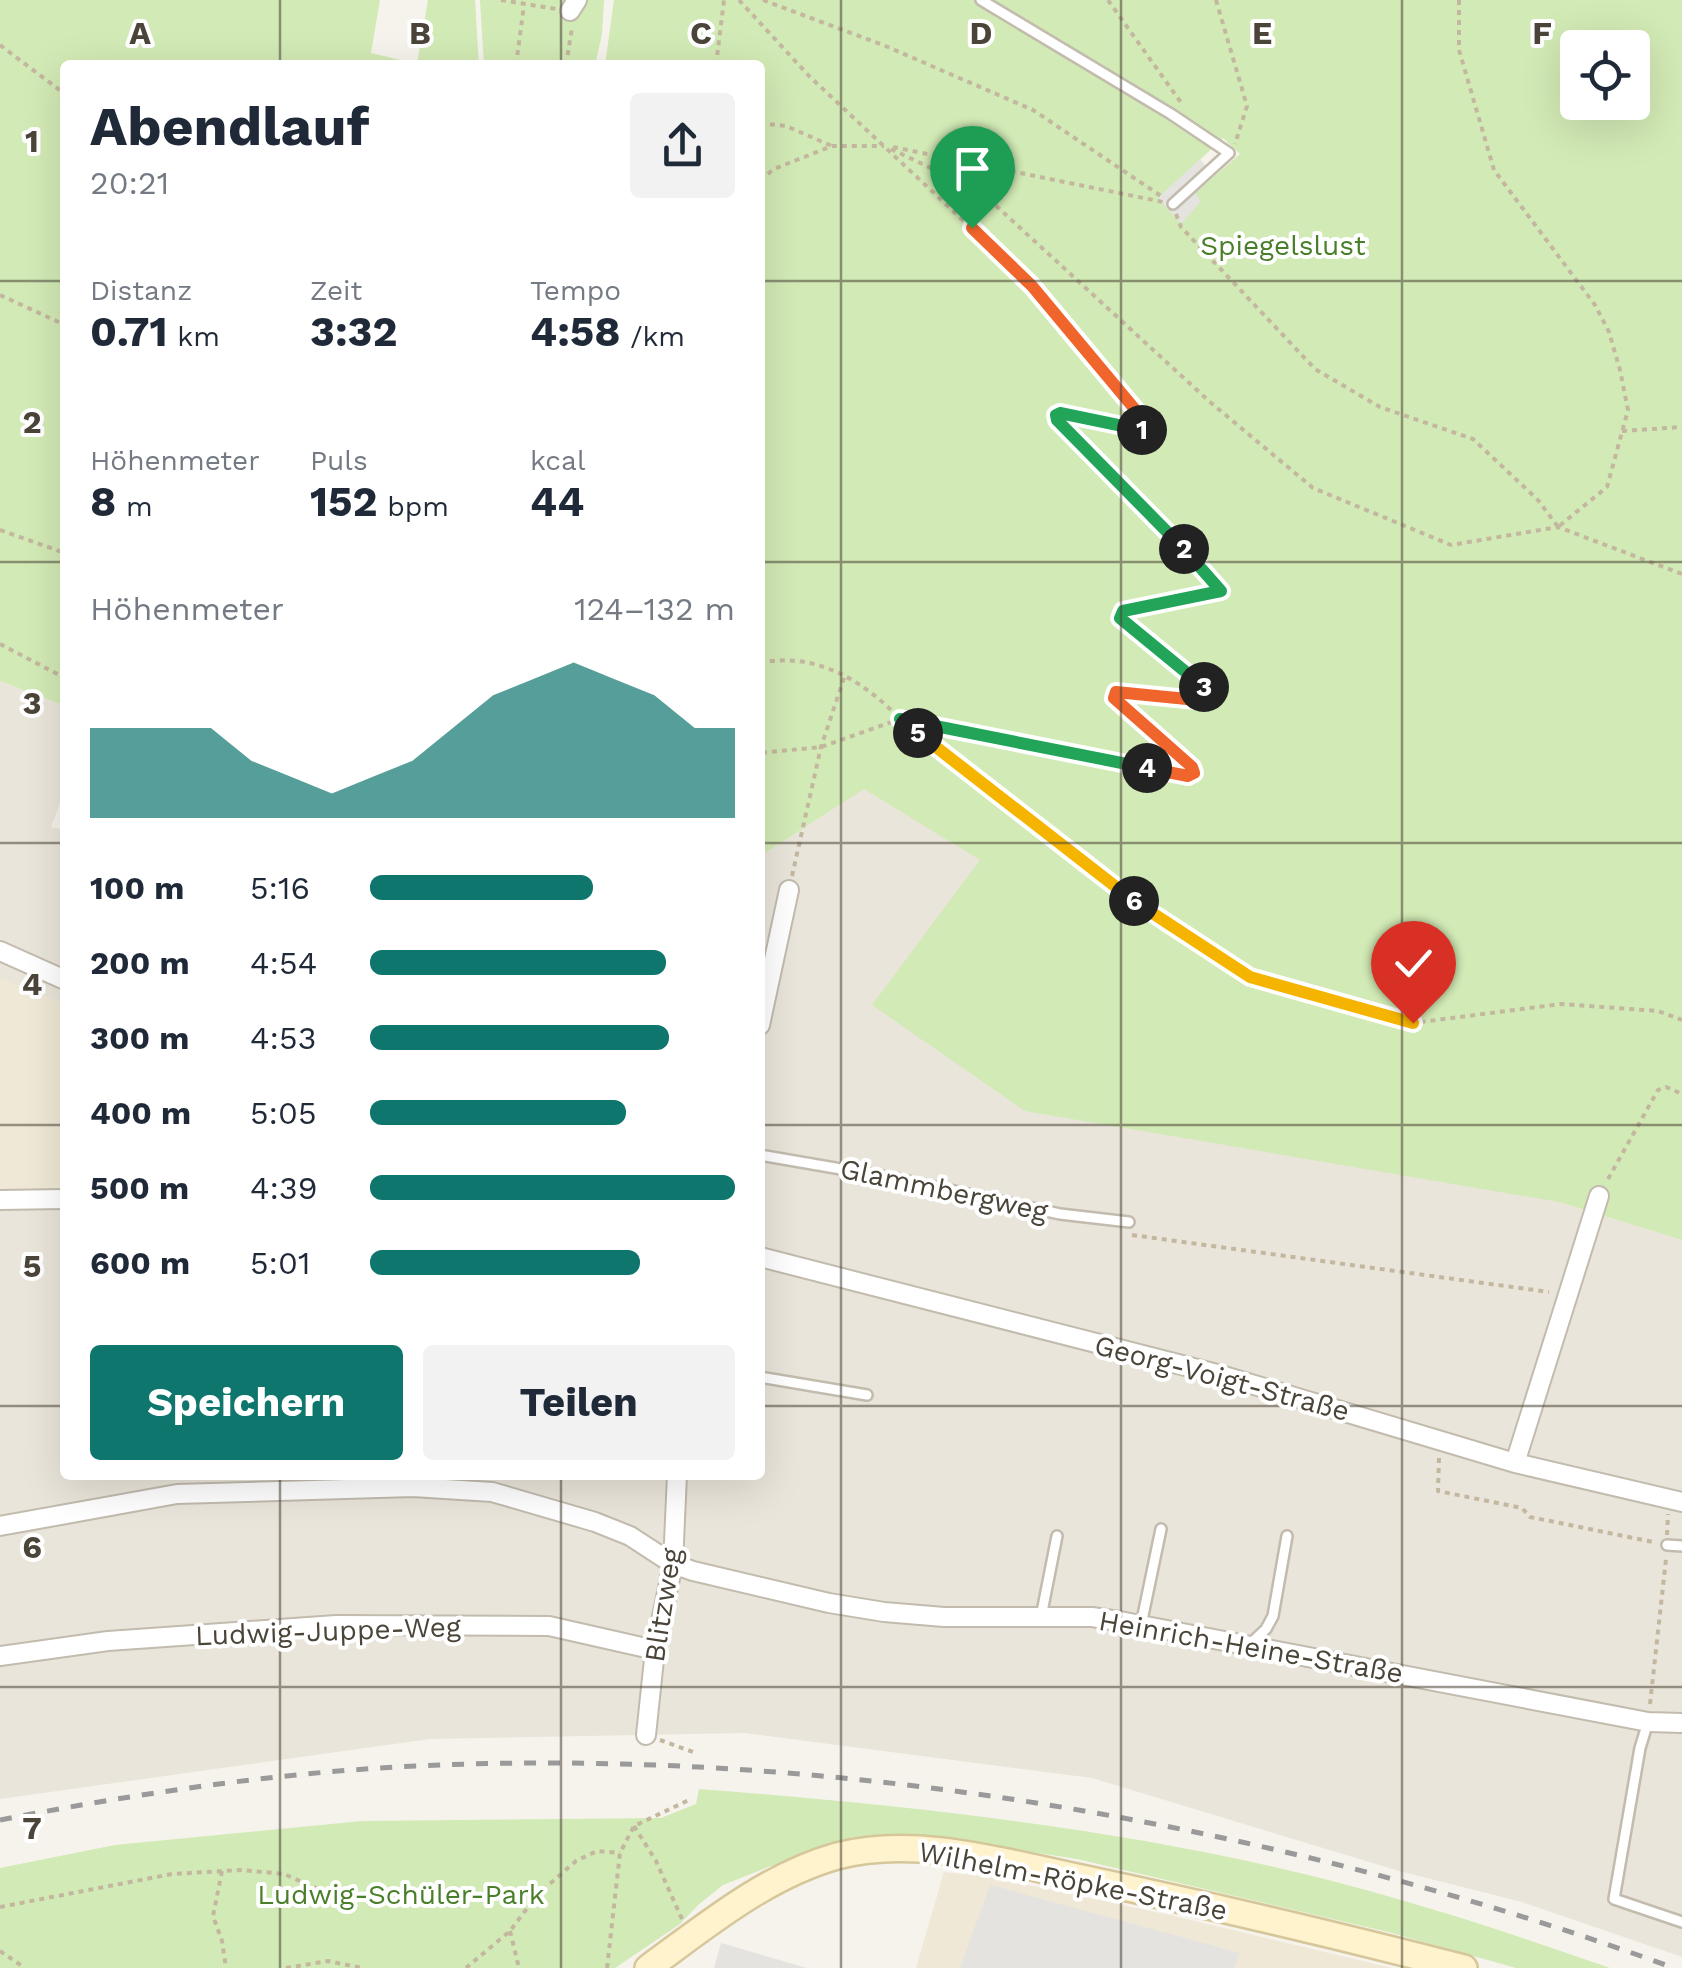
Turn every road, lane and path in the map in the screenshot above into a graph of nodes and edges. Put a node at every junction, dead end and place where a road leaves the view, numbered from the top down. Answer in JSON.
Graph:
{"nodes":[{"id":1,"x":501,"y":0,"type":"edge"},
{"id":2,"x":724,"y":0,"type":"edge"},
{"id":3,"x":739,"y":0,"type":"edge"},
{"id":4,"x":764,"y":0,"type":"edge"},
{"id":5,"x":981,"y":0,"type":"edge"},
{"id":6,"x":1108,"y":0,"type":"edge"},
{"id":7,"x":1216,"y":0,"type":"edge"},
{"id":8,"x":1459,"y":0,"type":"edge"},
{"id":9,"x":524,"y":4,"type":"junction"},
{"id":10,"x":574,"y":6,"type":"edge"},
{"id":11,"x":0,"y":45,"type":"edge"},
{"id":12,"x":517,"y":60,"type":"edge"},
{"id":13,"x":567,"y":60,"type":"edge"},
{"id":14,"x":717,"y":60,"type":"edge"},
{"id":15,"x":60,"y":90,"type":"edge"},
{"id":16,"x":1183,"y":107,"type":"dead end"},
{"id":17,"x":765,"y":124,"type":"edge"},
{"id":18,"x":1234,"y":145,"type":"dead end"},
{"id":19,"x":832,"y":146,"type":"junction"},
{"id":20,"x":884,"y":146,"type":"junction"},
{"id":21,"x":765,"y":176,"type":"edge"},
{"id":22,"x":1172,"y":204,"type":"junction"},
{"id":23,"x":1180,"y":227,"type":"dead end"},
{"id":24,"x":0,"y":296,"type":"edge"},
{"id":25,"x":60,"y":322,"type":"edge"},
{"id":26,"x":1682,"y":427,"type":"edge"},
{"id":27,"x":1622,"y":431,"type":"junction"},
{"id":28,"x":1558,"y":527,"type":"junction"},
{"id":29,"x":0,"y":530,"type":"edge"},
{"id":30,"x":60,"y":551,"type":"edge"},
{"id":31,"x":1682,"y":574,"type":"edge"},
{"id":32,"x":0,"y":644,"type":"edge"},
{"id":33,"x":765,"y":663,"type":"edge"},
{"id":34,"x":60,"y":675,"type":"edge"},
{"id":35,"x":846,"y":675,"type":"junction"},
{"id":36,"x":900,"y":719,"type":"junction"},
{"id":37,"x":821,"y":747,"type":"junction"},
{"id":38,"x":765,"y":753,"type":"edge"},
{"id":39,"x":789,"y":890,"type":"joint"},
{"id":40,"x":0,"y":951,"type":"edge"},
{"id":41,"x":60,"y":978,"type":"edge"},
{"id":42,"x":765,"y":1002,"type":"edge"},
{"id":43,"x":1682,"y":1020,"type":"edge"},
{"id":44,"x":1682,"y":1094,"type":"edge"},
{"id":45,"x":765,"y":1156,"type":"edge"},
{"id":46,"x":1599,"y":1196,"type":"joint"},
{"id":47,"x":60,"y":1199,"type":"edge"},
{"id":48,"x":0,"y":1200,"type":"edge"},
{"id":49,"x":1128,"y":1222,"type":"dead end"},
{"id":50,"x":1132,"y":1235,"type":"dead end"},
{"id":51,"x":765,"y":1258,"type":"edge"},
{"id":52,"x":1568,"y":1294,"type":"junction"},
{"id":53,"x":765,"y":1379,"type":"edge"},
{"id":54,"x":866,"y":1396,"type":"dead end"},
{"id":55,"x":1439,"y":1440,"type":"junction"},
{"id":56,"x":1515,"y":1463,"type":"junction"},
{"id":57,"x":677,"y":1480,"type":"edge"},
{"id":58,"x":1675,"y":1501,"type":"edge"},
{"id":59,"x":0,"y":1526,"type":"edge"},
{"id":60,"x":1161,"y":1530,"type":"dead end"},
{"id":61,"x":1056,"y":1536,"type":"dead end"},
{"id":62,"x":1287,"y":1536,"type":"dead end"},
{"id":63,"x":1667,"y":1545,"type":"junction"},
{"id":64,"x":1682,"y":1546,"type":"edge"},
{"id":65,"x":672,"y":1564,"type":"junction"},
{"id":66,"x":1041,"y":1617,"type":"junction"},
{"id":67,"x":1141,"y":1625,"type":"junction"},
{"id":68,"x":1248,"y":1646,"type":"junction"},
{"id":69,"x":654,"y":1650,"type":"junction"},
{"id":70,"x":0,"y":1656,"type":"edge"},
{"id":71,"x":1648,"y":1722,"type":"junction"},
{"id":72,"x":1682,"y":1723,"type":"edge"},
{"id":73,"x":646,"y":1735,"type":"joint"},
{"id":74,"x":693,"y":1752,"type":"dead end"},
{"id":75,"x":690,"y":1799,"type":"dead end"},
{"id":76,"x":634,"y":1826,"type":"junction"},
{"id":77,"x":620,"y":1854,"type":"junction"},
{"id":78,"x":222,"y":1871,"type":"junction"},
{"id":79,"x":537,"y":1896,"type":"junction"},
{"id":80,"x":0,"y":1907,"type":"edge"},
{"id":81,"x":1682,"y":1922,"type":"edge"},
{"id":82,"x":510,"y":1932,"type":"junction"},
{"id":83,"x":690,"y":1937,"type":"junction"},
{"id":84,"x":0,"y":1950,"type":"edge"},
{"id":85,"x":25,"y":1968,"type":"edge"},
{"id":86,"x":226,"y":1968,"type":"edge"},
{"id":87,"x":286,"y":1968,"type":"edge"},
{"id":88,"x":362,"y":1968,"type":"edge"},
{"id":89,"x":466,"y":1968,"type":"edge"},
{"id":90,"x":519,"y":1968,"type":"edge"},
{"id":91,"x":606,"y":1968,"type":"edge"},
{"id":92,"x":648,"y":1968,"type":"edge"},
{"id":93,"x":1464,"y":1968,"type":"edge"}],
"edges":[{"from":1,"to":9,"type":"path"},
{"from":2,"to":14,"type":"path"},
{"from":3,"to":20,"type":"path"},
{"from":4,"to":22,"type":"path"},
{"from":5,"to":22,"type":"lane"},
{"from":6,"to":16,"type":"path"},
{"from":7,"to":18,"type":"path"},
{"from":8,"to":27,"type":"path"},
{"from":9,"to":10,"type":"path"},
{"from":9,"to":12,"type":"path"},
{"from":10,"to":13,"type":"path"},
{"from":11,"to":15,"type":"path"},
{"from":17,"to":19,"type":"path"},
{"from":19,"to":20,"type":"path"},
{"from":19,"to":21,"type":"path"},
{"from":20,"to":22,"type":"path"},
{"from":20,"to":28,"type":"path"},
{"from":20,"to":36,"type":"path"},
{"from":23,"to":28,"type":"path"},
{"from":24,"to":25,"type":"path"},
{"from":26,"to":27,"type":"path"},
{"from":27,"to":28,"type":"path"},
{"from":28,"to":31,"type":"path"},
{"from":29,"to":30,"type":"path"},
{"from":32,"to":34,"type":"path"},
{"from":33,"to":35,"type":"path"},
{"from":35,"to":36,"type":"path"},
{"from":35,"to":37,"type":"path"},
{"from":36,"to":37,"type":"path"},
{"from":36,"to":43,"type":"path"},
{"from":37,"to":38,"type":"path"},
{"from":37,"to":39,"type":"path"},
{"from":39,"to":42,"type":"street"},
{"from":40,"to":41,"type":"street"},
{"from":44,"to":46,"type":"path"},
{"from":45,"to":49,"type":"lane","name":"Glammbergweg"},
{"from":46,"to":52,"type":"street"},
{"from":47,"to":48,"type":"street"},
{"from":50,"to":52,"type":"path"},
{"from":51,"to":55,"type":"street","name":"Georg-Voigt-Straße"},
{"from":52,"to":56,"type":"street"},
{"from":53,"to":54,"type":"lane"},
{"from":55,"to":56,"type":"street","name":"Georg-Voigt-Straße"},
{"from":55,"to":63,"type":"path"},
{"from":56,"to":58,"type":"street","name":"Georg-Voigt-Straße"},
{"from":57,"to":65,"type":"street","name":"Blitzweg"},
{"from":58,"to":63,"type":"path"},
{"from":59,"to":65,"type":"street","name":"Heinrich-Heine-Straße"},
{"from":60,"to":67,"type":"lane"},
{"from":61,"to":66,"type":"lane"},
{"from":62,"to":68,"type":"lane"},
{"from":63,"to":64,"type":"lane"},
{"from":63,"to":71,"type":"path"},
{"from":65,"to":66,"type":"street","name":"Heinrich-Heine-Straße"},
{"from":65,"to":69,"type":"street","name":"Blitzweg"},
{"from":66,"to":67,"type":"street","name":"Heinrich-Heine-Straße"},
{"from":67,"to":68,"type":"street","name":"Heinrich-Heine-Straße"},
{"from":68,"to":71,"type":"street","name":"Heinrich-Heine-Straße"},
{"from":69,"to":70,"type":"street","name":"Ludwig-Juppe-Weg"},
{"from":69,"to":73,"type":"street","name":"Blitzweg"},
{"from":71,"to":72,"type":"street","name":"Heinrich-Heine-Straße"},
{"from":71,"to":81,"type":"lane"},
{"from":73,"to":74,"type":"path"},
{"from":75,"to":76,"type":"path"},
{"from":76,"to":77,"type":"path"},
{"from":76,"to":83,"type":"path"},
{"from":77,"to":79,"type":"path"},
{"from":77,"to":91,"type":"path"},
{"from":78,"to":79,"type":"path"},
{"from":78,"to":80,"type":"path"},
{"from":78,"to":86,"type":"path"},
{"from":79,"to":82,"type":"path"},
{"from":82,"to":89,"type":"path"},
{"from":82,"to":90,"type":"path"},
{"from":83,"to":92,"type":"main road","name":"Wilhelm-Röpke-Straße"},
{"from":83,"to":93,"type":"main road","name":"Wilhelm-Röpke-Straße"},
{"from":84,"to":85,"type":"path"},
{"from":87,"to":88,"type":"path"}]}
